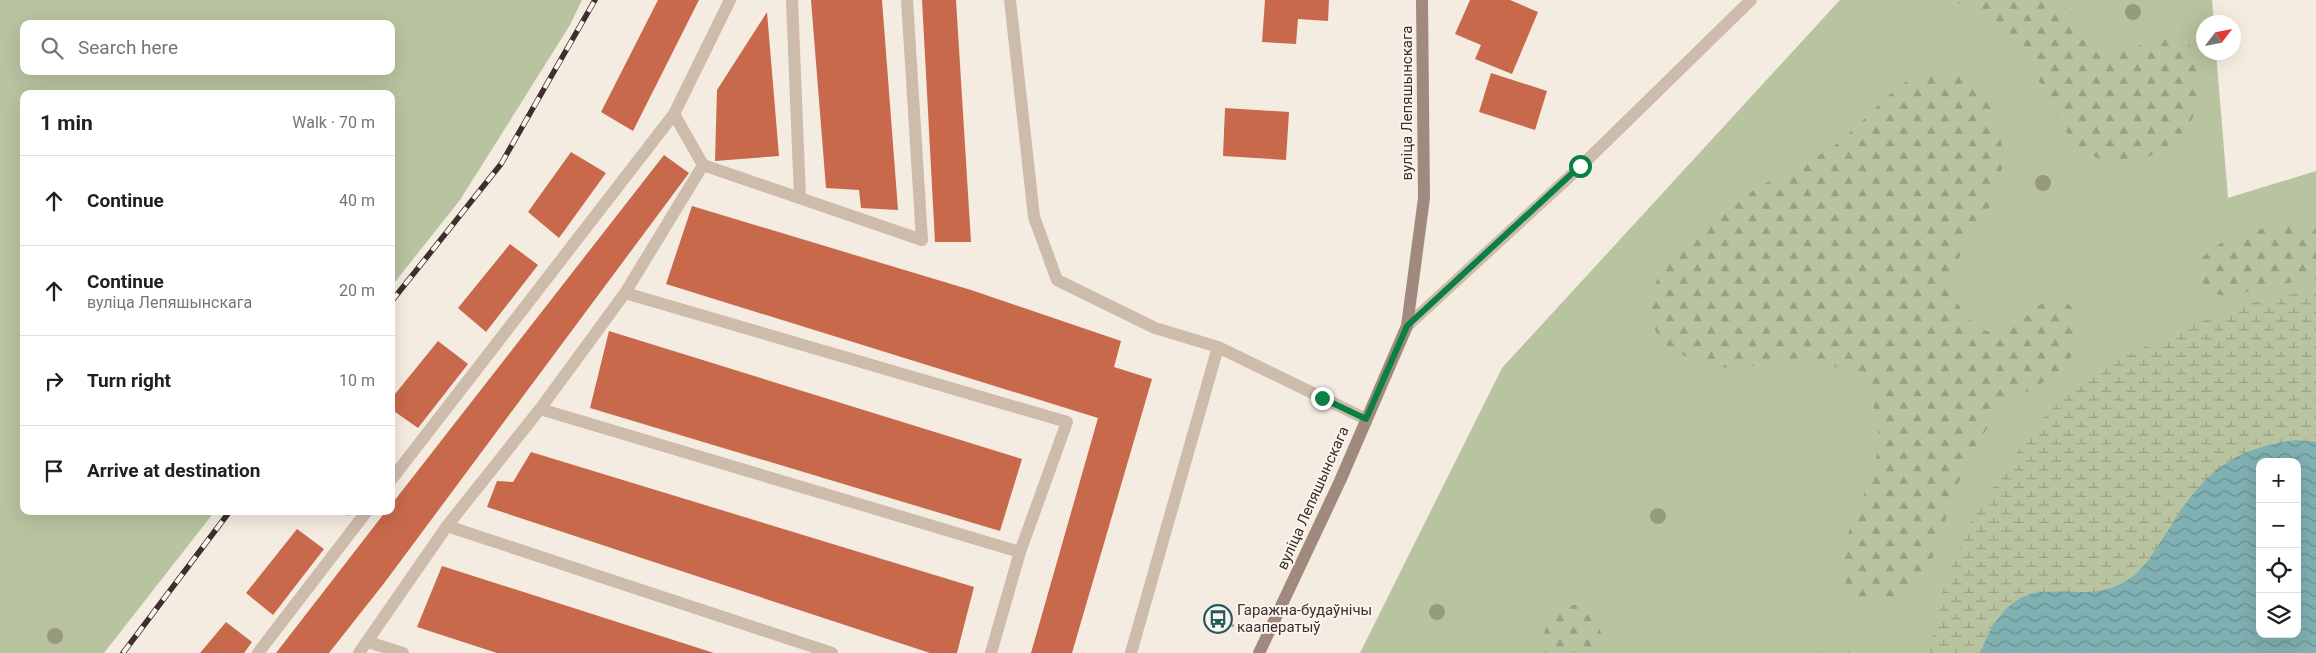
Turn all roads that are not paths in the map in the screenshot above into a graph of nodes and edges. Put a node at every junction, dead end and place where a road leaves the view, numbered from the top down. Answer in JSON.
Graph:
{"nodes":[{"id":1,"x":730,"y":0,"type":"edge"},
{"id":2,"x":792,"y":0,"type":"edge"},
{"id":3,"x":907,"y":0,"type":"edge"},
{"id":4,"x":1010,"y":0,"type":"edge"},
{"id":5,"x":1422,"y":0,"type":"edge"},
{"id":6,"x":1751,"y":0,"type":"edge"},
{"id":7,"x":674,"y":114,"type":"junction"},
{"id":8,"x":703,"y":165,"type":"junction"},
{"id":9,"x":800,"y":198,"type":"junction"},
{"id":10,"x":625,"y":293,"type":"junction"},
{"id":11,"x":1407,"y":326,"type":"junction"},
{"id":12,"x":1218,"y":347,"type":"junction"},
{"id":13,"x":540,"y":410,"type":"junction"},
{"id":14,"x":1366,"y":419,"type":"junction"},
{"id":15,"x":395,"y":475,"type":"edge"},
{"id":16,"x":364,"y":515,"type":"edge"},
{"id":17,"x":447,"y":526,"type":"junction"},
{"id":18,"x":1020,"y":552,"type":"junction"},
{"id":19,"x":368,"y":642,"type":"junction"},
{"id":20,"x":258,"y":653,"type":"edge"},
{"id":21,"x":359,"y":653,"type":"edge"},
{"id":22,"x":403,"y":653,"type":"edge"},
{"id":23,"x":832,"y":653,"type":"edge"},
{"id":24,"x":991,"y":653,"type":"edge"},
{"id":25,"x":1131,"y":653,"type":"edge"},
{"id":26,"x":1259,"y":653,"type":"edge"}],
"edges":[{"from":1,"to":7,"type":"street"},
{"from":2,"to":9,"type":"street"},
{"from":3,"to":9,"type":"street"},
{"from":4,"to":12,"type":"street"},
{"from":5,"to":11,"type":"street","name":"вуліца Лепяшынскага"},
{"from":6,"to":11,"type":"street"},
{"from":7,"to":8,"type":"street"},
{"from":7,"to":15,"type":"street"},
{"from":8,"to":9,"type":"street"},
{"from":8,"to":10,"type":"street"},
{"from":10,"to":13,"type":"street"},
{"from":10,"to":18,"type":"street"},
{"from":11,"to":14,"type":"street","name":"вуліца Лепяшынскага"},
{"from":12,"to":14,"type":"street"},
{"from":12,"to":25,"type":"street"},
{"from":13,"to":17,"type":"street"},
{"from":13,"to":18,"type":"street"},
{"from":14,"to":26,"type":"street","name":"вуліца Лепяшынскага"},
{"from":16,"to":20,"type":"street"},
{"from":17,"to":19,"type":"street"},
{"from":17,"to":23,"type":"street"},
{"from":18,"to":24,"type":"street"},
{"from":19,"to":21,"type":"street"},
{"from":19,"to":22,"type":"street"}]}
